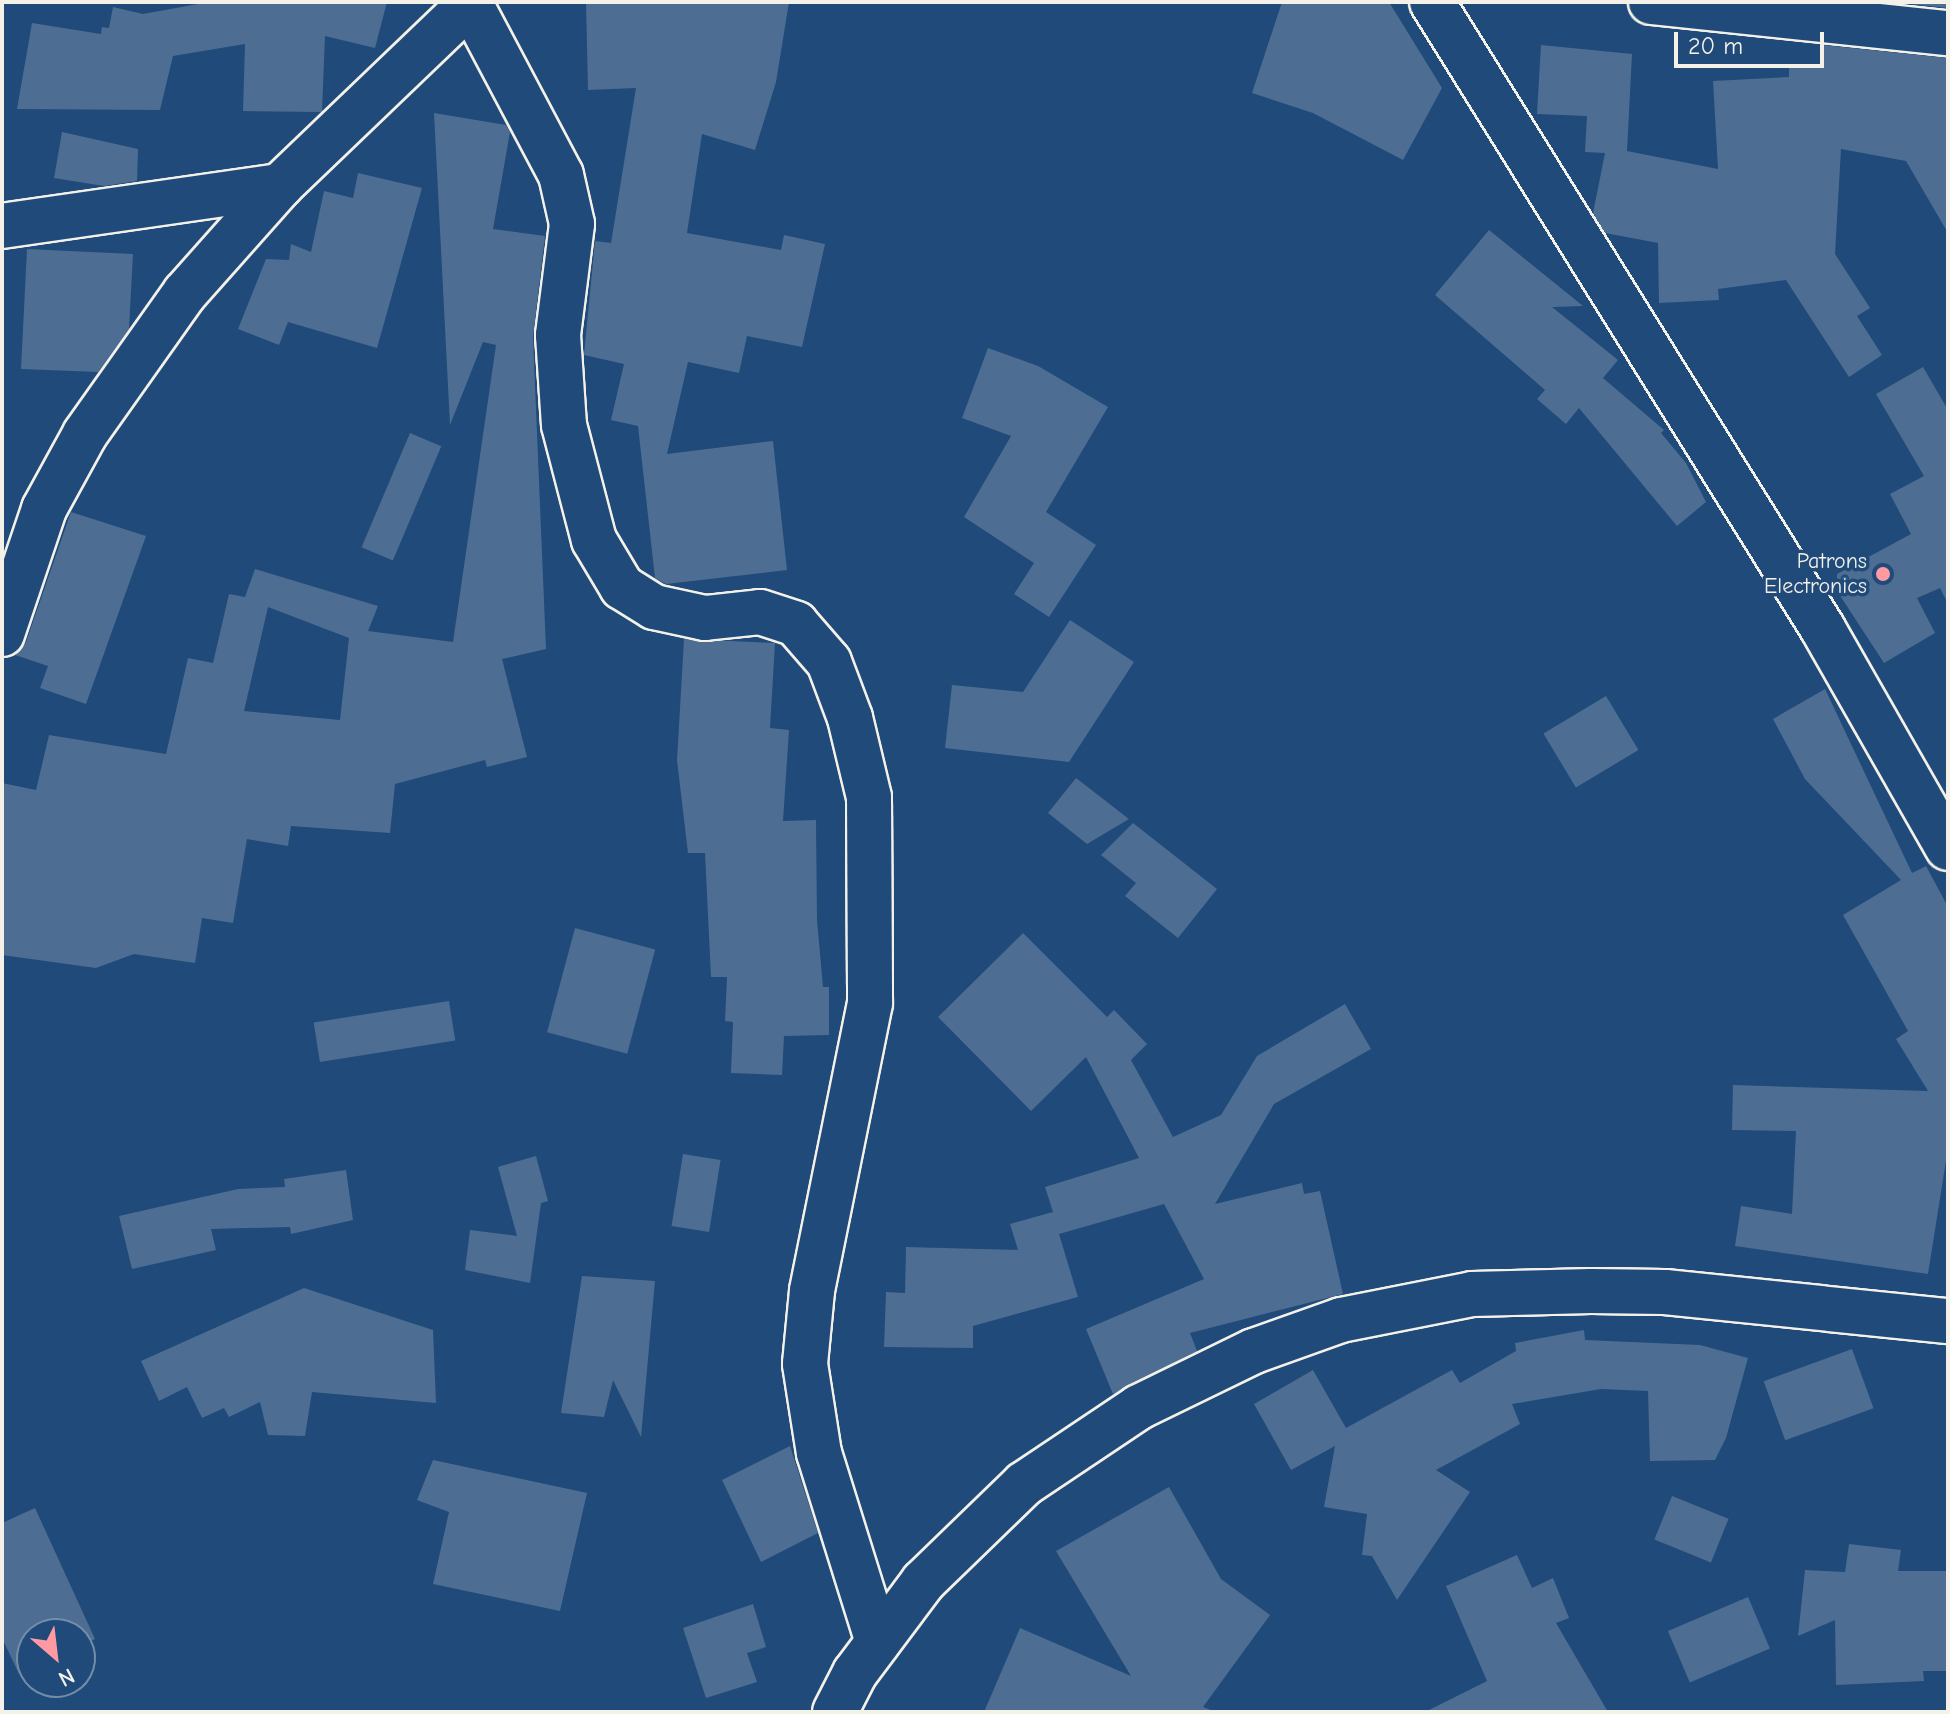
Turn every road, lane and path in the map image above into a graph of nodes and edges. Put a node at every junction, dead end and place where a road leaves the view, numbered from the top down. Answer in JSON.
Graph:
{"nodes":[{"id":1,"x":1432,"y":2,"type":"edge"},
{"id":2,"x":1651,"y":2,"type":"edge"},
{"id":3,"x":472,"y":3,"type":"edge"},
{"id":4,"x":1948,"y":33,"type":"edge"},
{"id":5,"x":280,"y":186,"type":"junction"},
{"id":6,"x":2,"y":226,"type":"edge"},
{"id":7,"x":2,"y":634,"type":"edge"},
{"id":8,"x":1948,"y":848,"type":"edge"},
{"id":9,"x":1948,"y":1321,"type":"edge"},
{"id":10,"x":878,"y":1642,"type":"junction"},
{"id":11,"x":835,"y":1712,"type":"edge"}],
"edges":[{"from":1,"to":8,"type":"street"},
{"from":2,"to":4,"type":"street"},
{"from":3,"to":5,"type":"street"},
{"from":3,"to":10,"type":"street"},
{"from":5,"to":6,"type":"street"},
{"from":5,"to":7,"type":"street"},
{"from":9,"to":10,"type":"street"},
{"from":10,"to":11,"type":"street"}]}
